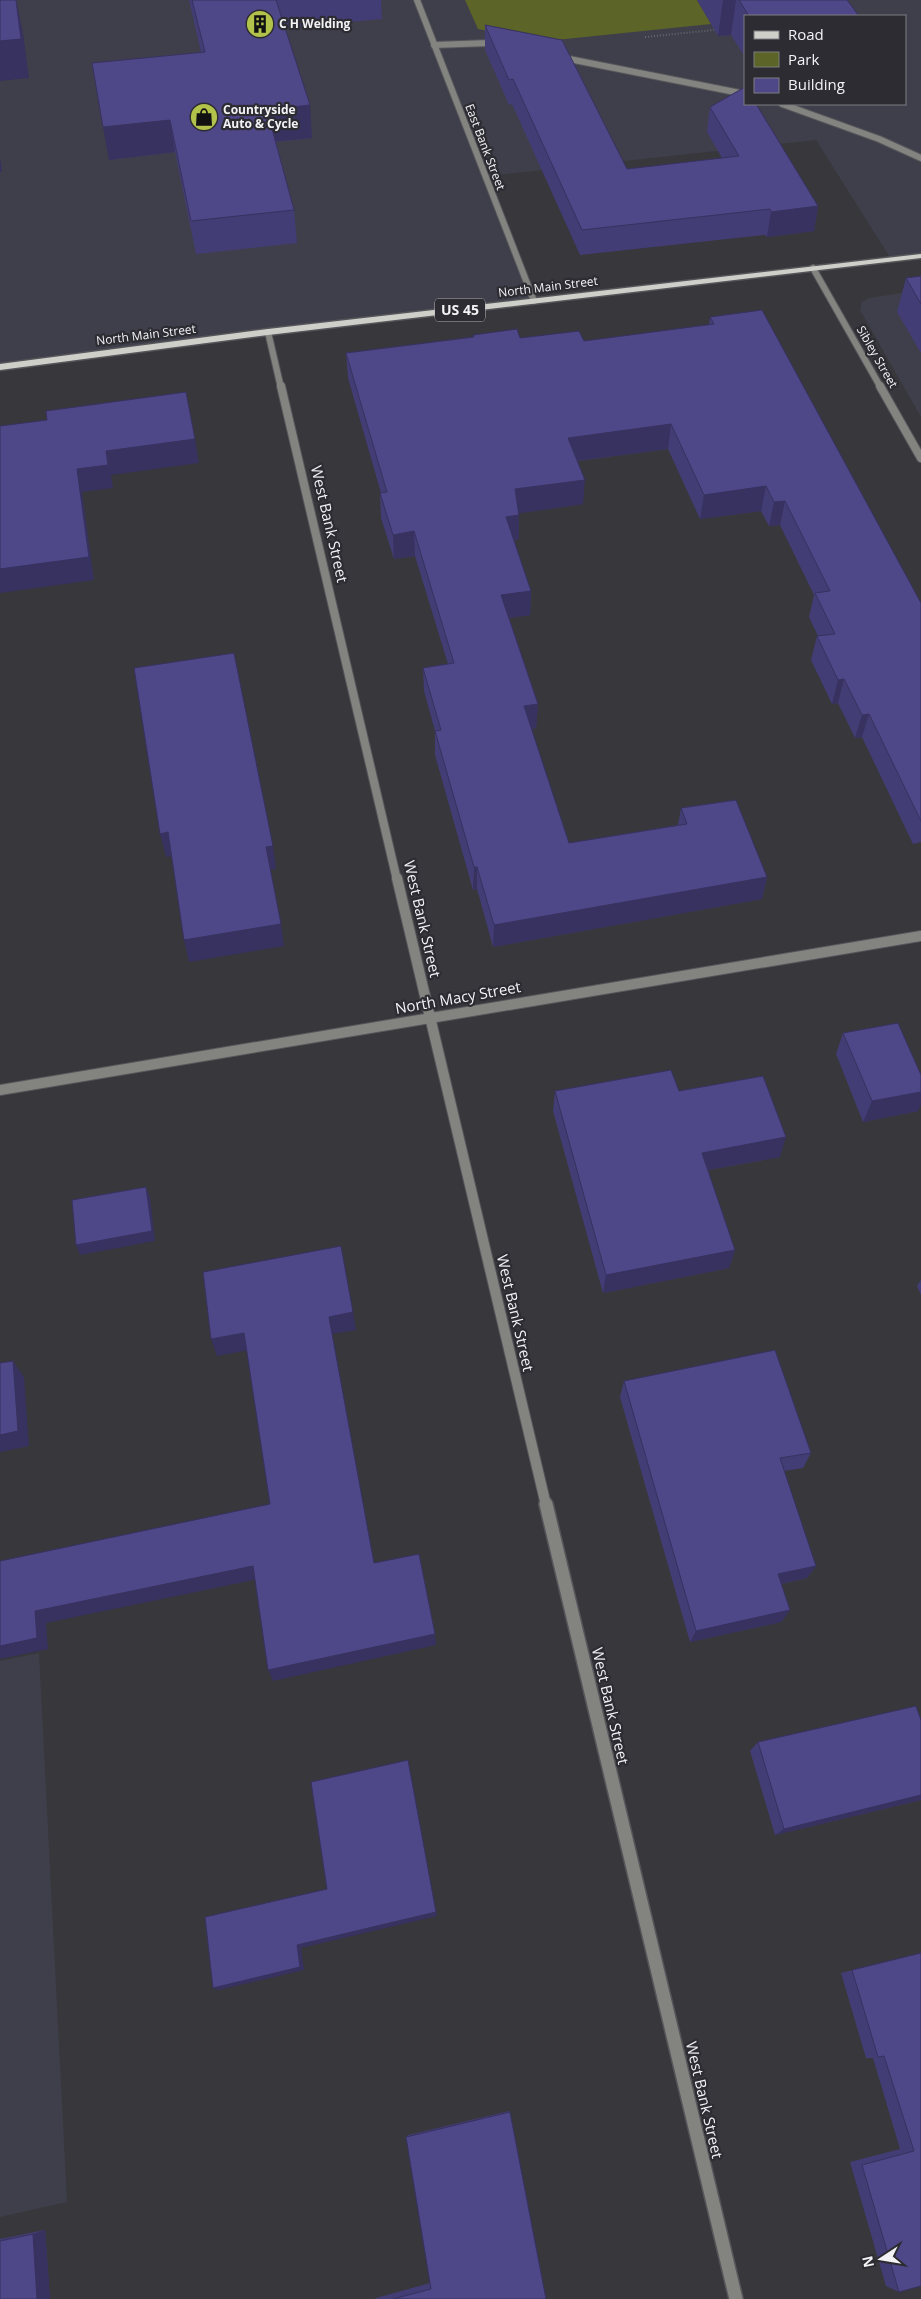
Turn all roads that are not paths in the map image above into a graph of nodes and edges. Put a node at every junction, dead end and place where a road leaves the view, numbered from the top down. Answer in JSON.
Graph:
{"nodes":[{"id":1,"x":417,"y":0,"type":"edge"},
{"id":2,"x":434,"y":45,"type":"junction"},
{"id":3,"x":506,"y":46,"type":"edge"},
{"id":4,"x":551,"y":55,"type":"edge"},
{"id":5,"x":744,"y":94,"type":"edge"},
{"id":6,"x":785,"y":105,"type":"edge"},
{"id":7,"x":921,"y":158,"type":"edge"},
{"id":8,"x":921,"y":256,"type":"edge"},
{"id":9,"x":813,"y":268,"type":"junction"},
{"id":10,"x":534,"y":301,"type":"junction"},
{"id":11,"x":268,"y":332,"type":"junction"},
{"id":12,"x":0,"y":367,"type":"edge"},
{"id":13,"x":921,"y":458,"type":"edge"},
{"id":14,"x":921,"y":936,"type":"edge"},
{"id":15,"x":430,"y":1018,"type":"junction"},
{"id":16,"x":0,"y":1090,"type":"edge"},
{"id":17,"x":736,"y":2299,"type":"edge"}],
"edges":[{"from":1,"to":2,"type":"street","name":"East Bank Street"},
{"from":2,"to":3,"type":"street"},
{"from":2,"to":10,"type":"street","name":"East Bank Street"},
{"from":4,"to":5,"type":"street"},
{"from":6,"to":7,"type":"street"},
{"from":8,"to":9,"type":"main road","name":"North Main Street","number":"US 45"},
{"from":9,"to":10,"type":"main road","name":"North Main Street","number":"US 45"},
{"from":9,"to":13,"type":"street","name":"Sibley Street"},
{"from":10,"to":11,"type":"main road","name":"North Main Street","number":"US 45"},
{"from":11,"to":12,"type":"main road","name":"North Main Street","number":"US 45"},
{"from":11,"to":15,"type":"street","name":"West Bank Street"},
{"from":14,"to":15,"type":"street","name":"North Macy Street"},
{"from":15,"to":16,"type":"street","name":"North Macy Street"},
{"from":15,"to":17,"type":"street","name":"West Bank Street"}]}
